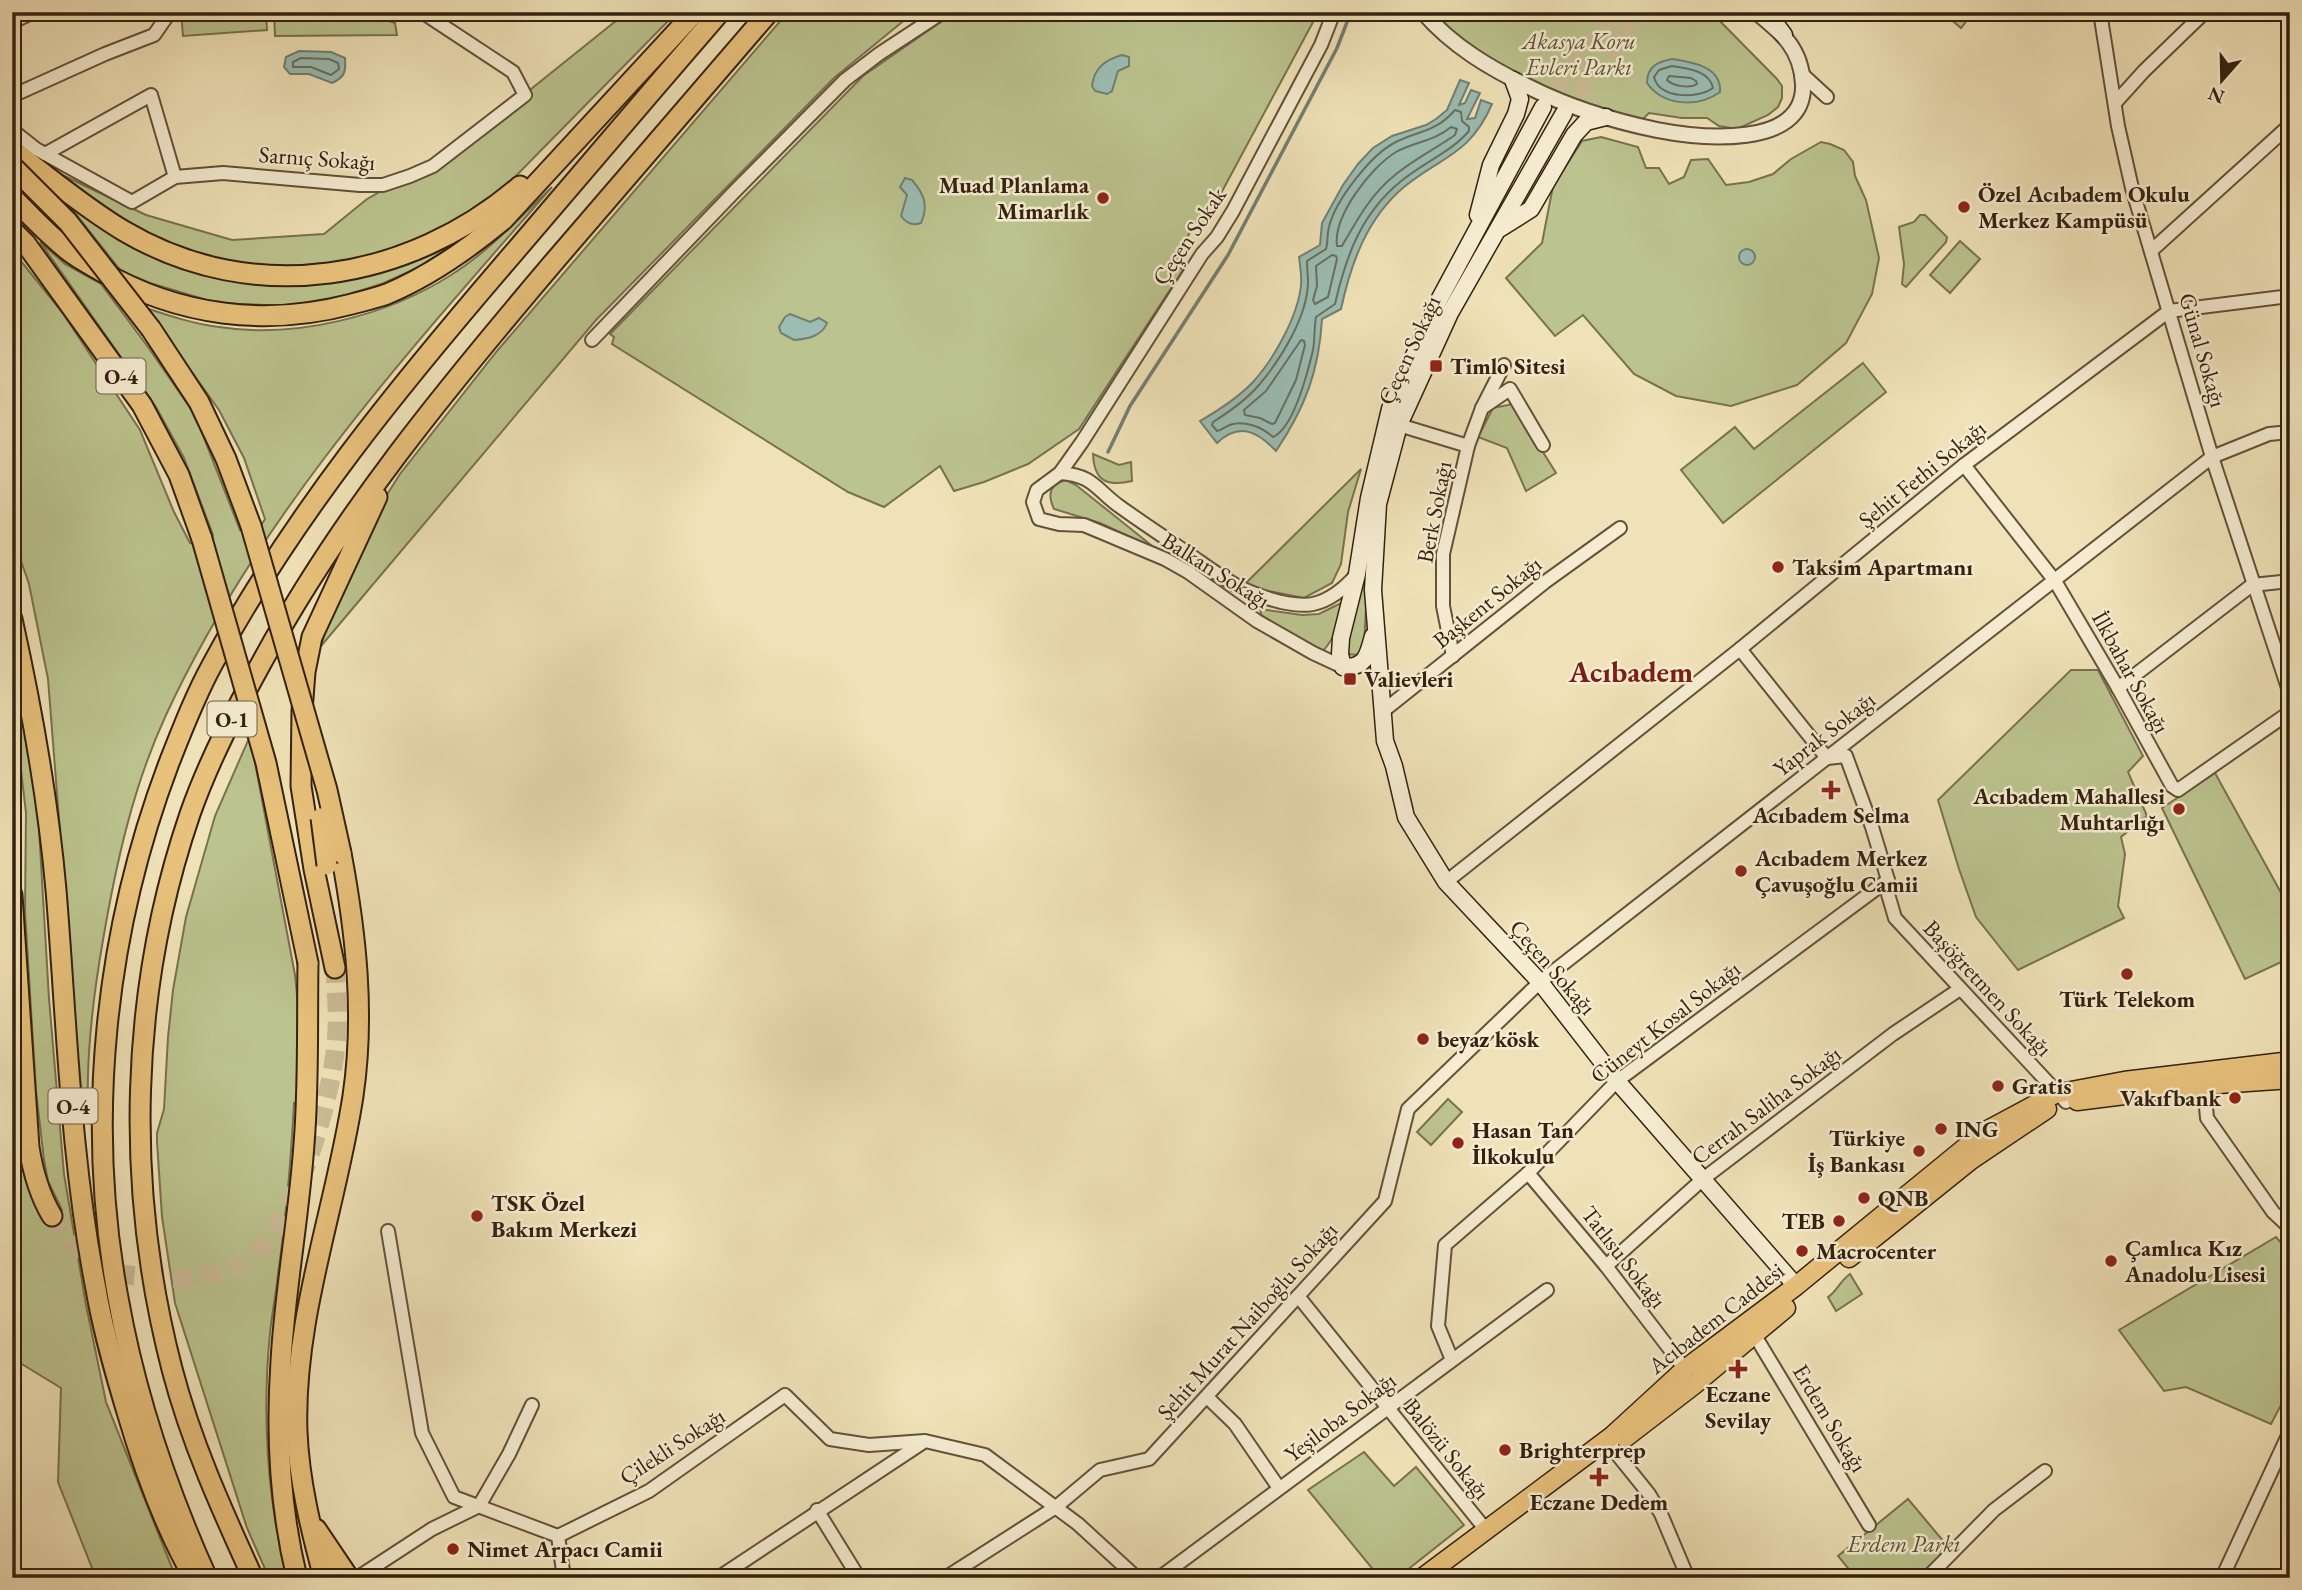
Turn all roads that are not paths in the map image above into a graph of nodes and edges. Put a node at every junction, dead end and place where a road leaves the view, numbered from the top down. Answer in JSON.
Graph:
{"nodes":[{"id":1,"x":34,"y":12,"type":"edge"},
{"id":2,"x":170,"y":12,"type":"edge"},
{"id":3,"x":422,"y":12,"type":"edge"},
{"id":4,"x":695,"y":12,"type":"edge"},
{"id":5,"x":720,"y":12,"type":"edge"},
{"id":6,"x":769,"y":12,"type":"edge"},
{"id":7,"x":943,"y":12,"type":"edge"},
{"id":8,"x":1334,"y":12,"type":"edge"},
{"id":9,"x":1423,"y":12,"type":"edge"},
{"id":10,"x":1756,"y":12,"type":"edge"},
{"id":11,"x":1767,"y":12,"type":"edge"},
{"id":12,"x":2100,"y":12,"type":"edge"},
{"id":13,"x":2205,"y":12,"type":"edge"},
{"id":14,"x":12,"y":22,"type":"edge"},
{"id":15,"x":1784,"y":35,"type":"junction"},
{"id":16,"x":1802,"y":74,"type":"junction"},
{"id":17,"x":1513,"y":80,"type":"junction"},
{"id":18,"x":12,"y":96,"type":"edge"},
{"id":19,"x":1827,"y":97,"type":"dead end"},
{"id":20,"x":2116,"y":102,"type":"junction"},
{"id":21,"x":611,"y":103,"type":"junction"},
{"id":22,"x":1544,"y":107,"type":"tunnel mouth"},
{"id":23,"x":1564,"y":113,"type":"tunnel mouth"},
{"id":24,"x":1606,"y":117,"type":"junction"},
{"id":25,"x":2290,"y":125,"type":"edge"},
{"id":26,"x":12,"y":130,"type":"edge"},
{"id":27,"x":12,"y":150,"type":"edge"},
{"id":28,"x":46,"y":154,"type":"junction"},
{"id":29,"x":12,"y":166,"type":"edge"},
{"id":30,"x":176,"y":177,"type":"junction"},
{"id":31,"x":12,"y":197,"type":"edge"},
{"id":32,"x":1499,"y":229,"type":"junction"},
{"id":33,"x":12,"y":230,"type":"edge"},
{"id":34,"x":1471,"y":240,"type":"junction"},
{"id":35,"x":2151,"y":251,"type":"junction"},
{"id":36,"x":2290,"y":296,"type":"edge"},
{"id":37,"x":2169,"y":311,"type":"junction"},
{"id":38,"x":592,"y":340,"type":"dead end"},
{"id":39,"x":1504,"y":365,"type":"dead end"},
{"id":40,"x":1482,"y":408,"type":"junction"},
{"id":41,"x":1399,"y":425,"type":"junction"},
{"id":42,"x":2290,"y":432,"type":"edge"},
{"id":43,"x":406,"y":441,"type":"junction"},
{"id":44,"x":1543,"y":445,"type":"dead end"},
{"id":45,"x":1468,"y":446,"type":"junction"},
{"id":46,"x":2212,"y":457,"type":"junction"},
{"id":47,"x":1964,"y":465,"type":"junction"},
{"id":48,"x":1060,"y":473,"type":"junction"},
{"id":49,"x":1033,"y":502,"type":"joint"},
{"id":50,"x":1620,"y":528,"type":"dead end"},
{"id":51,"x":1357,"y":574,"type":"junction"},
{"id":52,"x":2055,"y":581,"type":"junction"},
{"id":53,"x":2290,"y":581,"type":"edge"},
{"id":54,"x":2252,"y":585,"type":"junction"},
{"id":55,"x":12,"y":619,"type":"edge"},
{"id":56,"x":1375,"y":631,"type":"junction"},
{"id":57,"x":1740,"y":649,"type":"junction"},
{"id":58,"x":1453,"y":656,"type":"junction"},
{"id":59,"x":1342,"y":667,"type":"junction"},
{"id":60,"x":1381,"y":683,"type":"junction"},
{"id":61,"x":2118,"y":688,"type":"junction"},
{"id":62,"x":2290,"y":694,"type":"edge"},
{"id":63,"x":1382,"y":712,"type":"junction"},
{"id":64,"x":2290,"y":712,"type":"edge"},
{"id":65,"x":1828,"y":758,"type":"junction"},
{"id":66,"x":334,"y":859,"type":"junction"},
{"id":67,"x":1888,"y":880,"type":"junction"},
{"id":68,"x":1446,"y":882,"type":"junction"},
{"id":69,"x":12,"y":895,"type":"edge"},
{"id":70,"x":1540,"y":982,"type":"junction"},
{"id":71,"x":1960,"y":989,"type":"junction"},
{"id":72,"x":2290,"y":1061,"type":"edge"},
{"id":73,"x":2290,"y":1079,"type":"edge"},
{"id":74,"x":1617,"y":1080,"type":"junction"},
{"id":75,"x":2204,"y":1085,"type":"junction"},
{"id":76,"x":2061,"y":1098,"type":"junction"},
{"id":77,"x":1408,"y":1109,"type":"joint"},
{"id":78,"x":1528,"y":1173,"type":"junction"},
{"id":79,"x":1703,"y":1179,"type":"junction"},
{"id":80,"x":52,"y":1216,"type":"tunnel mouth"},
{"id":81,"x":2290,"y":1228,"type":"edge"},
{"id":82,"x":388,"y":1231,"type":"dead end"},
{"id":83,"x":1606,"y":1266,"type":"junction"},
{"id":84,"x":1796,"y":1286,"type":"junction"},
{"id":85,"x":1547,"y":1290,"type":"dead end"},
{"id":86,"x":1298,"y":1296,"type":"junction"},
{"id":87,"x":1754,"y":1334,"type":"junction"},
{"id":88,"x":1452,"y":1360,"type":"junction"},
{"id":89,"x":1685,"y":1369,"type":"junction"},
{"id":90,"x":1207,"y":1397,"type":"junction"},
{"id":91,"x":532,"y":1405,"type":"dead end"},
{"id":92,"x":1387,"y":1408,"type":"junction"},
{"id":93,"x":2290,"y":1431,"type":"edge"},
{"id":94,"x":925,"y":1441,"type":"junction"},
{"id":95,"x":1612,"y":1442,"type":"junction"},
{"id":96,"x":2045,"y":1471,"type":"dead end"},
{"id":97,"x":1279,"y":1488,"type":"junction"},
{"id":98,"x":479,"y":1506,"type":"junction"},
{"id":99,"x":1056,"y":1507,"type":"junction"},
{"id":100,"x":817,"y":1510,"type":"junction"},
{"id":101,"x":308,"y":1516,"type":"junction"},
{"id":102,"x":1869,"y":1525,"type":"dead end"},
{"id":103,"x":1486,"y":1530,"type":"junction"},
{"id":104,"x":558,"y":1536,"type":"junction"},
{"id":105,"x":12,"y":1569,"type":"edge"},
{"id":106,"x":1434,"y":1576,"type":"edge"},
{"id":107,"x":15,"y":1578,"type":"edge"},
{"id":108,"x":194,"y":1578,"type":"edge"},
{"id":109,"x":207,"y":1578,"type":"edge"},
{"id":110,"x":253,"y":1578,"type":"edge"},
{"id":111,"x":298,"y":1578,"type":"edge"},
{"id":112,"x":324,"y":1578,"type":"edge"},
{"id":113,"x":349,"y":1578,"type":"edge"},
{"id":114,"x":357,"y":1578,"type":"edge"},
{"id":115,"x":564,"y":1578,"type":"edge"},
{"id":116,"x":718,"y":1578,"type":"edge"},
{"id":117,"x":859,"y":1578,"type":"edge"},
{"id":118,"x":945,"y":1578,"type":"edge"},
{"id":119,"x":1137,"y":1578,"type":"edge"},
{"id":120,"x":1159,"y":1578,"type":"edge"},
{"id":121,"x":1688,"y":1578,"type":"edge"},
{"id":122,"x":1927,"y":1578,"type":"edge"},
{"id":123,"x":2222,"y":1578,"type":"edge"}],
"edges":[{"from":1,"to":14,"type":"street"},
{"from":2,"to":18,"type":"street"},
{"from":3,"to":30,"type":"street","name":"Sarnıç Sokağı"},
{"from":4,"to":21,"type":"highway"},
{"from":5,"to":109,"type":"highway","number":"O-1"},
{"from":6,"to":43,"type":"highway","number":"O-1"},
{"from":7,"to":38,"type":"street"},
{"from":8,"to":48,"type":"street","name":"Çeçen Sokak"},
{"from":9,"to":17,"type":"street"},
{"from":10,"to":15,"type":"street"},
{"from":11,"to":15,"type":"main road"},
{"from":12,"to":20,"type":"street","name":"Günal Sokağı"},
{"from":13,"to":20,"type":"street"},
{"from":15,"to":16,"type":"street"},
{"from":16,"to":19,"type":"street"},
{"from":16,"to":24,"type":"street"},
{"from":17,"to":24,"type":"street"},
{"from":17,"to":34,"type":"main road"},
{"from":20,"to":35,"type":"street","name":"Günal Sokağı"},
{"from":21,"to":27,"type":"highway"},
{"from":21,"to":31,"type":"highway"},
{"from":22,"to":34,"type":"main road","name":"Çeçen Sokağı"},
{"from":23,"to":32,"type":"main road","name":"Çeçen Sokağı"},
{"from":24,"to":32,"type":"main road"},
{"from":25,"to":35,"type":"street"},
{"from":26,"to":28,"type":"street","name":"Sarnıç Sokağı"},
{"from":28,"to":30,"type":"street","name":"Sarnıç Sokağı"},
{"from":28,"to":30,"type":"street"},
{"from":29,"to":66,"type":"highway","bridge":true},
{"from":32,"to":41,"type":"main road","name":"Çeçen Sokağı"},
{"from":33,"to":111,"type":"highway","number":"O-4","bridge":true},
{"from":34,"to":51,"type":"main road","name":"Çeçen Sokağı"},
{"from":35,"to":37,"type":"street","name":"Günal Sokağı"},
{"from":36,"to":37,"type":"street","name":"Şehit Fethi Sokağı"},
{"from":37,"to":46,"type":"street","name":"Günal Sokağı"},
{"from":37,"to":47,"type":"street","name":"Şehit Fethi Sokağı"},
{"from":39,"to":40,"type":"street"},
{"from":40,"to":44,"type":"street"},
{"from":40,"to":45,"type":"street"},
{"from":41,"to":45,"type":"street","name":"Berk Sokağı"},
{"from":41,"to":56,"type":"main road","name":"Çeçen Sokağı"},
{"from":42,"to":46,"type":"street","name":"Yaprak Sokağı"},
{"from":43,"to":66,"type":"highway"},
{"from":43,"to":110,"type":"highway","number":"O-1"},
{"from":45,"to":58,"type":"street","name":"Berk Sokağı"},
{"from":46,"to":52,"type":"street","name":"Yaprak Sokağı"},
{"from":46,"to":54,"type":"street","name":"Günal Sokağı"},
{"from":47,"to":52,"type":"street","name":"İlkbahar Sokağı"},
{"from":47,"to":57,"type":"street","name":"Şehit Fethi Sokağı"},
{"from":48,"to":49,"type":"street","name":"Çeçen Sokak"},
{"from":48,"to":51,"type":"street","name":"Balkan Sokağı"},
{"from":49,"to":59,"type":"street","name":"Balkan Sokağı"},
{"from":50,"to":58,"type":"street","name":"Başkent Sokağı"},
{"from":51,"to":59,"type":"main road","name":"Çeçen Sokağı"},
{"from":52,"to":61,"type":"street","name":"İlkbahar Sokağı"},
{"from":52,"to":65,"type":"street","name":"Yaprak Sokağı"},
{"from":53,"to":54,"type":"street"},
{"from":54,"to":61,"type":"street"},
{"from":54,"to":62,"type":"street","name":"Günal Sokağı"},
{"from":55,"to":108,"type":"highway","number":"O-4"},
{"from":56,"to":59,"type":"main road","name":"Çeçen Sokağı"},
{"from":56,"to":60,"type":"main road","name":"Çeçen Sokağı"},
{"from":57,"to":65,"type":"street"},
{"from":57,"to":68,"type":"street","name":"Şehit Fethi Sokağı"},
{"from":58,"to":63,"type":"street","name":"Başkent Sokağı"},
{"from":59,"to":60,"type":"main road"},
{"from":60,"to":63,"type":"main road","name":"Çeçen Sokağı"},
{"from":61,"to":64,"type":"street","name":"İlkbahar Sokağı"},
{"from":63,"to":68,"type":"main road","name":"Çeçen Sokağı"},
{"from":65,"to":67,"type":"street","name":"Başöğretmen Sokağı"},
{"from":65,"to":70,"type":"street","name":"Yaprak Sokağı"},
{"from":66,"to":101,"type":"highway"},
{"from":67,"to":71,"type":"street","name":"Başöğretmen Sokağı"},
{"from":67,"to":74,"type":"street","name":"Cüneyt Kosal Sokağı"},
{"from":68,"to":70,"type":"main road","name":"Çeçen Sokağı"},
{"from":69,"to":80,"type":"highway"},
{"from":70,"to":74,"type":"main road","name":"Çeçen Sokağı"},
{"from":70,"to":77,"type":"street","name":"Yaprak Sokağı"},
{"from":71,"to":76,"type":"street","name":"Başöğretmen Sokağı"},
{"from":71,"to":79,"type":"street","name":"Cerrah Saliha Sokağı"},
{"from":72,"to":76,"type":"main road","name":"Acıbadem Caddesi"},
{"from":73,"to":75,"type":"main road","name":"Acıbadem Caddesi"},
{"from":74,"to":78,"type":"street","name":"Cüneyt Kosal Sokağı"},
{"from":74,"to":79,"type":"main road","name":"Çeçen Sokağı"},
{"from":75,"to":76,"type":"main road","name":"Acıbadem Caddesi"},
{"from":75,"to":81,"type":"street"},
{"from":76,"to":84,"type":"main road","name":"Acıbadem Caddesi"},
{"from":76,"to":87,"type":"main road","name":"Acıbadem Caddesi"},
{"from":77,"to":86,"type":"street","name":"Şehit Murat Naiboğlu Sokağı"},
{"from":78,"to":83,"type":"street","name":"Tatlısu Sokağı"},
{"from":78,"to":88,"type":"street","name":"Cüneyt Kosal Sokağı"},
{"from":79,"to":83,"type":"street","name":"Cerrah Saliha Sokağı"},
{"from":79,"to":84,"type":"main road","name":"Çeçen Sokağı"},
{"from":82,"to":98,"type":"street"},
{"from":83,"to":89,"type":"street","name":"Tatlısu Sokağı"},
{"from":84,"to":89,"type":"main road","name":"Acıbadem Caddesi"},
{"from":85,"to":88,"type":"street","name":"Yeşiloba Sokağı"},
{"from":86,"to":90,"type":"street","name":"Şehit Murat Naiboğlu Sokağı"},
{"from":86,"to":92,"type":"street","name":"Balözü Sokağı"},
{"from":87,"to":95,"type":"main road","name":"Acıbadem Caddesi"},
{"from":87,"to":102,"type":"street","name":"Erdem Sokağı"},
{"from":88,"to":92,"type":"street","name":"Yeşiloba Sokağı"},
{"from":89,"to":95,"type":"main road","name":"Acıbadem Caddesi"},
{"from":90,"to":97,"type":"street"},
{"from":90,"to":99,"type":"street","name":"Şehit Murat Naiboğlu Sokağı"},
{"from":91,"to":98,"type":"street"},
{"from":92,"to":97,"type":"street","name":"Yeşiloba Sokağı"},
{"from":92,"to":103,"type":"street","name":"Balözü Sokağı"},
{"from":93,"to":123,"type":"street"},
{"from":94,"to":99,"type":"street"},
{"from":94,"to":100,"type":"street"},
{"from":94,"to":104,"type":"street","name":"Çilekli Sokağı"},
{"from":95,"to":103,"type":"main road","name":"Acıbadem Caddesi"},
{"from":95,"to":106,"type":"main road","name":"Acıbadem Caddesi"},
{"from":95,"to":121,"type":"street"},
{"from":96,"to":122,"type":"street"},
{"from":97,"to":120,"type":"street","name":"Yeşiloba Sokağı"},
{"from":98,"to":104,"type":"street"},
{"from":98,"to":114,"type":"street"},
{"from":99,"to":118,"type":"street","name":"Şehit Murat Naiboğlu Sokağı"},
{"from":99,"to":119,"type":"street"},
{"from":100,"to":116,"type":"street"},
{"from":100,"to":117,"type":"street"},
{"from":101,"to":112,"type":"highway"},
{"from":101,"to":113,"type":"highway"},
{"from":103,"to":106,"type":"main road","name":"Acıbadem Caddesi"},
{"from":104,"to":115,"type":"street"},
{"from":105,"to":107,"type":"street"}]}
